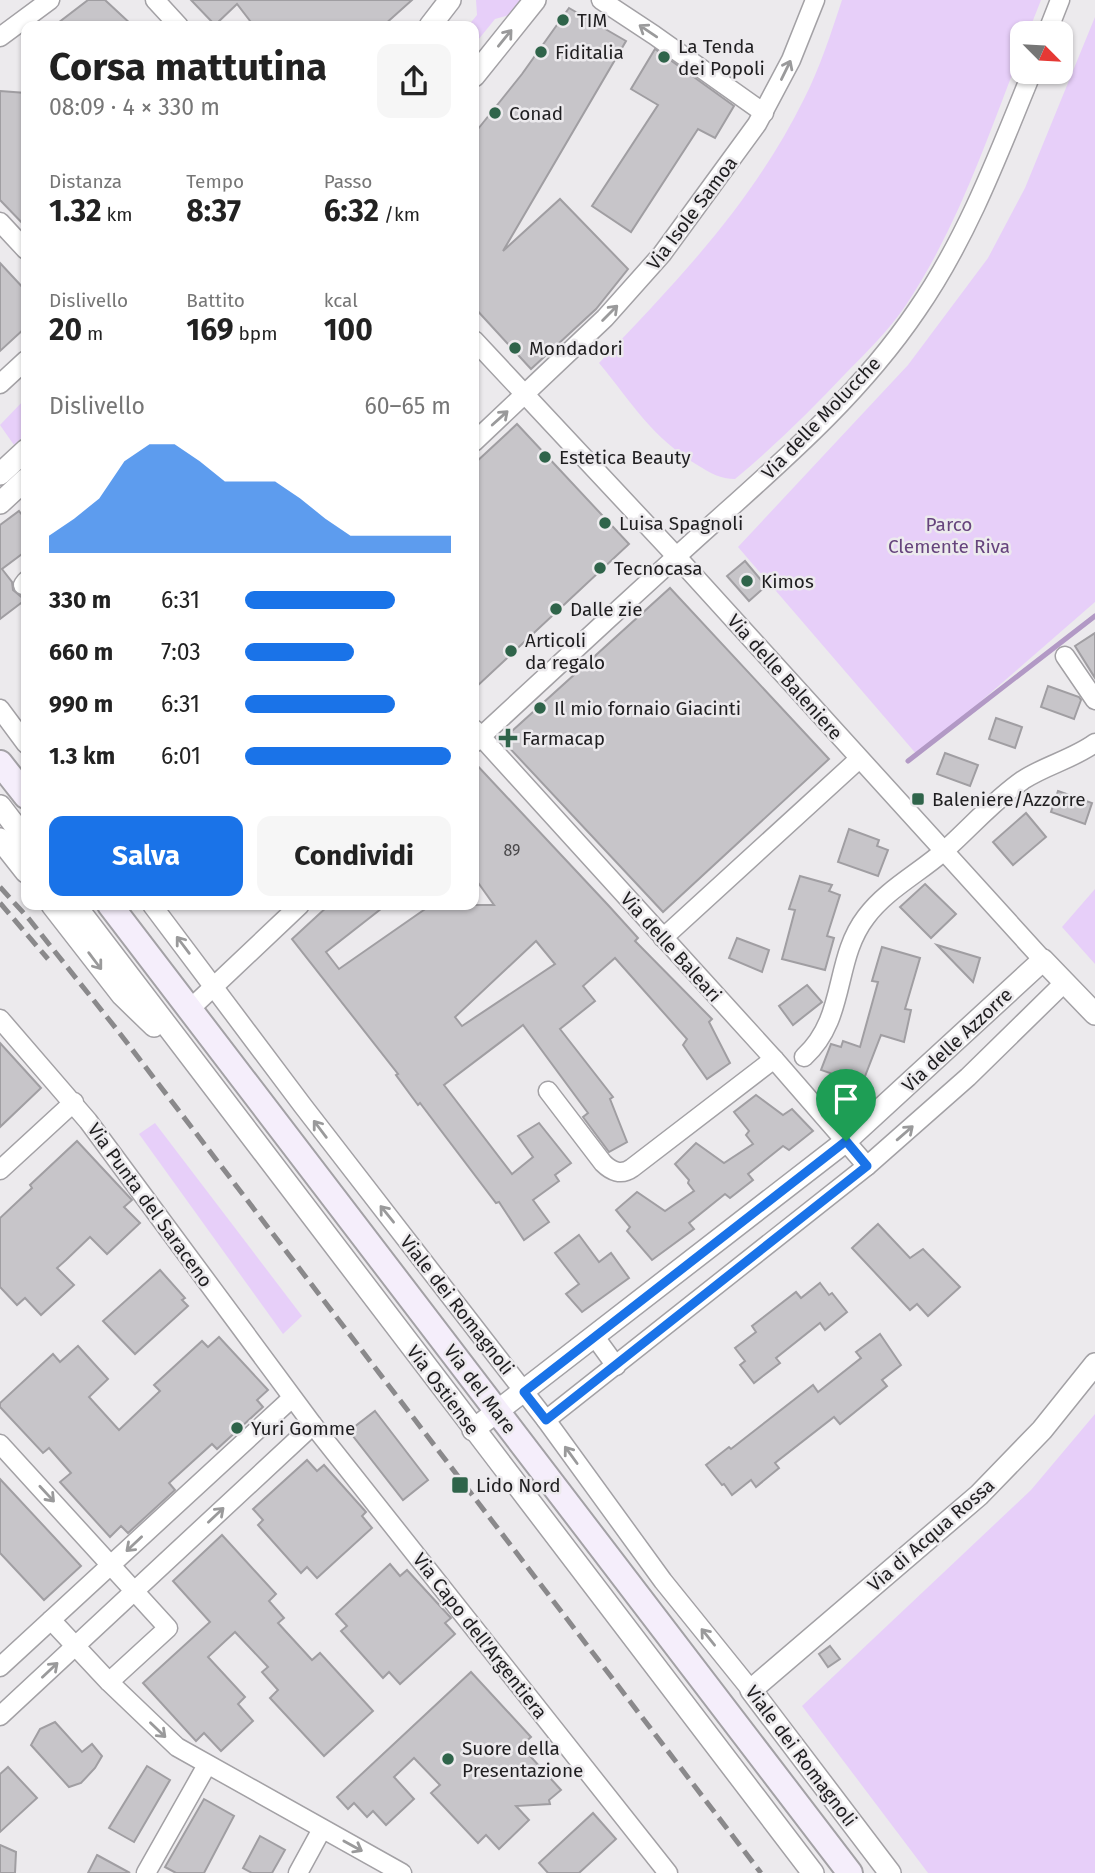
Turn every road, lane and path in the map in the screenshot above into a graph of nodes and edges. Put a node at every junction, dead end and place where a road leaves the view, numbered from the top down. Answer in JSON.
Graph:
{"nodes":[{"id":1,"x":50,"y":0,"type":"edge"},
{"id":2,"x":155,"y":0,"type":"edge"},
{"id":3,"x":450,"y":0,"type":"edge"},
{"id":4,"x":535,"y":0,"type":"edge"},
{"id":5,"x":601,"y":0,"type":"edge"},
{"id":6,"x":815,"y":0,"type":"edge"},
{"id":7,"x":1060,"y":0,"type":"edge"},
{"id":8,"x":21,"y":21,"type":"edge"},
{"id":9,"x":22,"y":21,"type":"edge"},
{"id":10,"x":174,"y":21,"type":"edge"},
{"id":11,"x":434,"y":21,"type":"edge"},
{"id":12,"x":1052,"y":21,"type":"edge"},
{"id":13,"x":0,"y":37,"type":"edge"},
{"id":14,"x":479,"y":70,"type":"edge"},
{"id":15,"x":1027,"y":84,"type":"edge"},
{"id":16,"x":764,"y":113,"type":"junction"},
{"id":17,"x":0,"y":222,"type":"edge"},
{"id":18,"x":21,"y":245,"type":"edge"},
{"id":19,"x":479,"y":345,"type":"edge"},
{"id":20,"x":21,"y":365,"type":"edge"},
{"id":21,"x":0,"y":384,"type":"edge"},
{"id":22,"x":526,"y":395,"type":"junction"},
{"id":23,"x":479,"y":437,"type":"edge"},
{"id":24,"x":21,"y":455,"type":"edge"},
{"id":25,"x":0,"y":474,"type":"edge"},
{"id":26,"x":21,"y":484,"type":"edge"},
{"id":27,"x":0,"y":503,"type":"edge"},
{"id":28,"x":676,"y":556,"type":"junction"},
{"id":29,"x":1065,"y":656,"type":"dead end"},
{"id":30,"x":1095,"y":700,"type":"edge"},
{"id":31,"x":0,"y":709,"type":"edge"},
{"id":32,"x":479,"y":734,"type":"edge"},
{"id":33,"x":21,"y":737,"type":"edge"},
{"id":34,"x":479,"y":738,"type":"edge"},
{"id":35,"x":1095,"y":743,"type":"edge"},
{"id":36,"x":859,"y":760,"type":"junction"},
{"id":37,"x":0,"y":763,"type":"edge"},
{"id":38,"x":21,"y":790,"type":"edge"},
{"id":39,"x":0,"y":806,"type":"edge"},
{"id":40,"x":21,"y":833,"type":"edge"},
{"id":41,"x":0,"y":839,"type":"edge"},
{"id":42,"x":943,"y":852,"type":"junction"},
{"id":43,"x":21,"y":866,"type":"edge"},
{"id":44,"x":57,"y":910,"type":"edge"},
{"id":45,"x":79,"y":910,"type":"edge"},
{"id":46,"x":114,"y":910,"type":"edge"},
{"id":47,"x":156,"y":910,"type":"edge"},
{"id":48,"x":295,"y":910,"type":"edge"},
{"id":49,"x":663,"y":939,"type":"junction"},
{"id":50,"x":1043,"y":960,"type":"junction"},
{"id":51,"x":1065,"y":982,"type":"junction"},
{"id":52,"x":214,"y":986,"type":"junction"},
{"id":53,"x":190,"y":1009,"type":"junction"},
{"id":54,"x":1095,"y":1014,"type":"edge"},
{"id":55,"x":0,"y":1019,"type":"edge"},
{"id":56,"x":186,"y":1052,"type":"junction"},
{"id":57,"x":804,"y":1057,"type":"dead end"},
{"id":58,"x":774,"y":1059,"type":"junction"},
{"id":59,"x":548,"y":1091,"type":"dead end"},
{"id":60,"x":74,"y":1102,"type":"junction"},
{"id":61,"x":846,"y":1141,"type":"junction"},
{"id":62,"x":867,"y":1166,"type":"junction"},
{"id":63,"x":0,"y":1170,"type":"edge"},
{"id":64,"x":595,"y":1338,"type":"junction"},
{"id":65,"x":1095,"y":1364,"type":"edge"},
{"id":66,"x":615,"y":1366,"type":"junction"},
{"id":67,"x":524,"y":1392,"type":"junction"},
{"id":68,"x":292,"y":1398,"type":"junction"},
{"id":69,"x":497,"y":1411,"type":"junction"},
{"id":70,"x":546,"y":1420,"type":"junction"},
{"id":71,"x":313,"y":1425,"type":"junction"},
{"id":72,"x":473,"y":1430,"type":"junction"},
{"id":73,"x":0,"y":1444,"type":"edge"},
{"id":74,"x":111,"y":1564,"type":"junction"},
{"id":75,"x":136,"y":1590,"type":"junction"},
{"id":76,"x":51,"y":1620,"type":"junction"},
{"id":77,"x":76,"y":1646,"type":"junction"},
{"id":78,"x":0,"y":1667,"type":"edge"},
{"id":79,"x":109,"y":1682,"type":"junction"},
{"id":80,"x":751,"y":1690,"type":"junction"},
{"id":81,"x":0,"y":1716,"type":"edge"},
{"id":82,"x":206,"y":1765,"type":"junction"},
{"id":83,"x":322,"y":1829,"type":"junction"},
{"id":84,"x":146,"y":1873,"type":"edge"},
{"id":85,"x":298,"y":1873,"type":"edge"},
{"id":86,"x":402,"y":1873,"type":"edge"},
{"id":87,"x":668,"y":1873,"type":"edge"},
{"id":88,"x":813,"y":1873,"type":"edge"},
{"id":89,"x":850,"y":1873,"type":"edge"},
{"id":90,"x":890,"y":1873,"type":"edge"}],
"edges":[{"from":1,"to":9,"type":"street"},
{"from":2,"to":10,"type":"street"},
{"from":3,"to":11,"type":"street"},
{"from":14,"to":4,"type":"street","one_way":true},
{"from":16,"to":5,"type":"street","one_way":true},
{"from":16,"to":6,"type":"street","name":"Via Isole Samoa","one_way":true},
{"from":7,"to":12,"type":"street"},
{"from":8,"to":13,"type":"street"},
{"from":15,"to":28,"type":"street","name":"Via delle Molucche"},
{"from":22,"to":16,"type":"street","name":"Via Isole Samoa","one_way":true},
{"from":17,"to":18,"type":"street"},
{"from":19,"to":22,"type":"street","name":"Via delle Baleniere"},
{"from":20,"to":21,"type":"street"},
{"from":23,"to":22,"type":"street","name":"Via Isole Samoa","one_way":true},
{"from":22,"to":28,"type":"street","name":"Via delle Baleniere"},
{"from":24,"to":25,"type":"street"},
{"from":26,"to":27,"type":"street"},
{"from":28,"to":32,"type":"street","name":"Via delle Molucche"},
{"from":28,"to":36,"type":"street","name":"Via delle Baleniere"},
{"from":29,"to":30,"type":"street"},
{"from":31,"to":33,"type":"street"},
{"from":34,"to":49,"type":"street","name":"Via delle Baleari"},
{"from":35,"to":42,"type":"street"},
{"from":36,"to":42,"type":"street","name":"Via delle Baleniere"},
{"from":36,"to":49,"type":"street"},
{"from":37,"to":38,"type":"main road"},
{"from":39,"to":40,"type":"street"},
{"from":41,"to":43,"type":"street"},
{"from":42,"to":50,"type":"street","name":"Via delle Baleniere"},
{"from":42,"to":57,"type":"street"},
{"from":44,"to":56,"type":"street","one_way":true},
{"from":45,"to":56,"type":"street","name":"Via Ostiense"},
{"from":46,"to":53,"type":"main road","name":"Via del Mare"},
{"from":52,"to":47,"type":"street","name":"Viale dei Romagnoli","one_way":true},
{"from":48,"to":52,"type":"street"},
{"from":49,"to":58,"type":"street","name":"Via delle Baleari"},
{"from":50,"to":51,"type":"street","name":"Via delle Baleniere"},
{"from":50,"to":61,"type":"street","name":"Via delle Azzorre"},
{"from":51,"to":54,"type":"street","name":"Via delle Baleniere"},
{"from":62,"to":51,"type":"street","name":"Via delle Azzorre","one_way":true},
{"from":52,"to":53,"type":"street"},
{"from":67,"to":52,"type":"street","name":"Viale dei Romagnoli","one_way":true},
{"from":53,"to":69,"type":"main road","name":"Via del Mare"},
{"from":55,"to":60,"type":"street","name":"Via Punta del Saraceno"},
{"from":56,"to":72,"type":"street","name":"Via Ostiense"},
{"from":58,"to":59,"type":"street"},
{"from":58,"to":61,"type":"street","name":"Via delle Baleari"},
{"from":60,"to":63,"type":"street"},
{"from":60,"to":68,"type":"street","name":"Via Punta del Saraceno"},
{"from":61,"to":62,"type":"street","name":"Via delle Baleari"},
{"from":61,"to":64,"type":"street","name":"Via delle Azzorre"},
{"from":62,"to":66,"type":"street","name":"Via delle Azzorre"},
{"from":64,"to":66,"type":"street"},
{"from":64,"to":67,"type":"street","name":"Via delle Azzorre"},
{"from":65,"to":80,"type":"street","name":"Via di Acqua Rossa"},
{"from":66,"to":70,"type":"street","name":"Via delle Azzorre"},
{"from":67,"to":69,"type":"street","name":"Via delle Azzorre"},
{"from":67,"to":70,"type":"street","name":"Viale dei Romagnoli"},
{"from":68,"to":71,"type":"street","name":"Via Capo dell'Argentiera"},
{"from":68,"to":74,"type":"street","one_way":true},
{"from":69,"to":72,"type":"street","name":"Via delle Azzorre"},
{"from":69,"to":89,"type":"main road","name":"Via del Mare"},
{"from":80,"to":70,"type":"street","name":"Viale dei Romagnoli","one_way":true},
{"from":75,"to":71,"type":"street","one_way":true},
{"from":71,"to":87,"type":"street","name":"Via Capo dell'Argentiera"},
{"from":72,"to":88,"type":"street","name":"Via Ostiense"},
{"from":73,"to":74,"type":"street","one_way":true},
{"from":74,"to":75,"type":"street"},
{"from":74,"to":76,"type":"street"},
{"from":75,"to":77,"type":"street"},
{"from":75,"to":79,"type":"street"},
{"from":76,"to":77,"type":"street"},
{"from":76,"to":78,"type":"street"},
{"from":77,"to":79,"type":"street"},
{"from":81,"to":77,"type":"street","one_way":true},
{"from":79,"to":82,"type":"street","one_way":true},
{"from":80,"to":90,"type":"street","name":"Viale dei Romagnoli"},
{"from":82,"to":83,"type":"street"},
{"from":82,"to":84,"type":"street"},
{"from":83,"to":85,"type":"street"},
{"from":83,"to":86,"type":"street","one_way":true}]}
